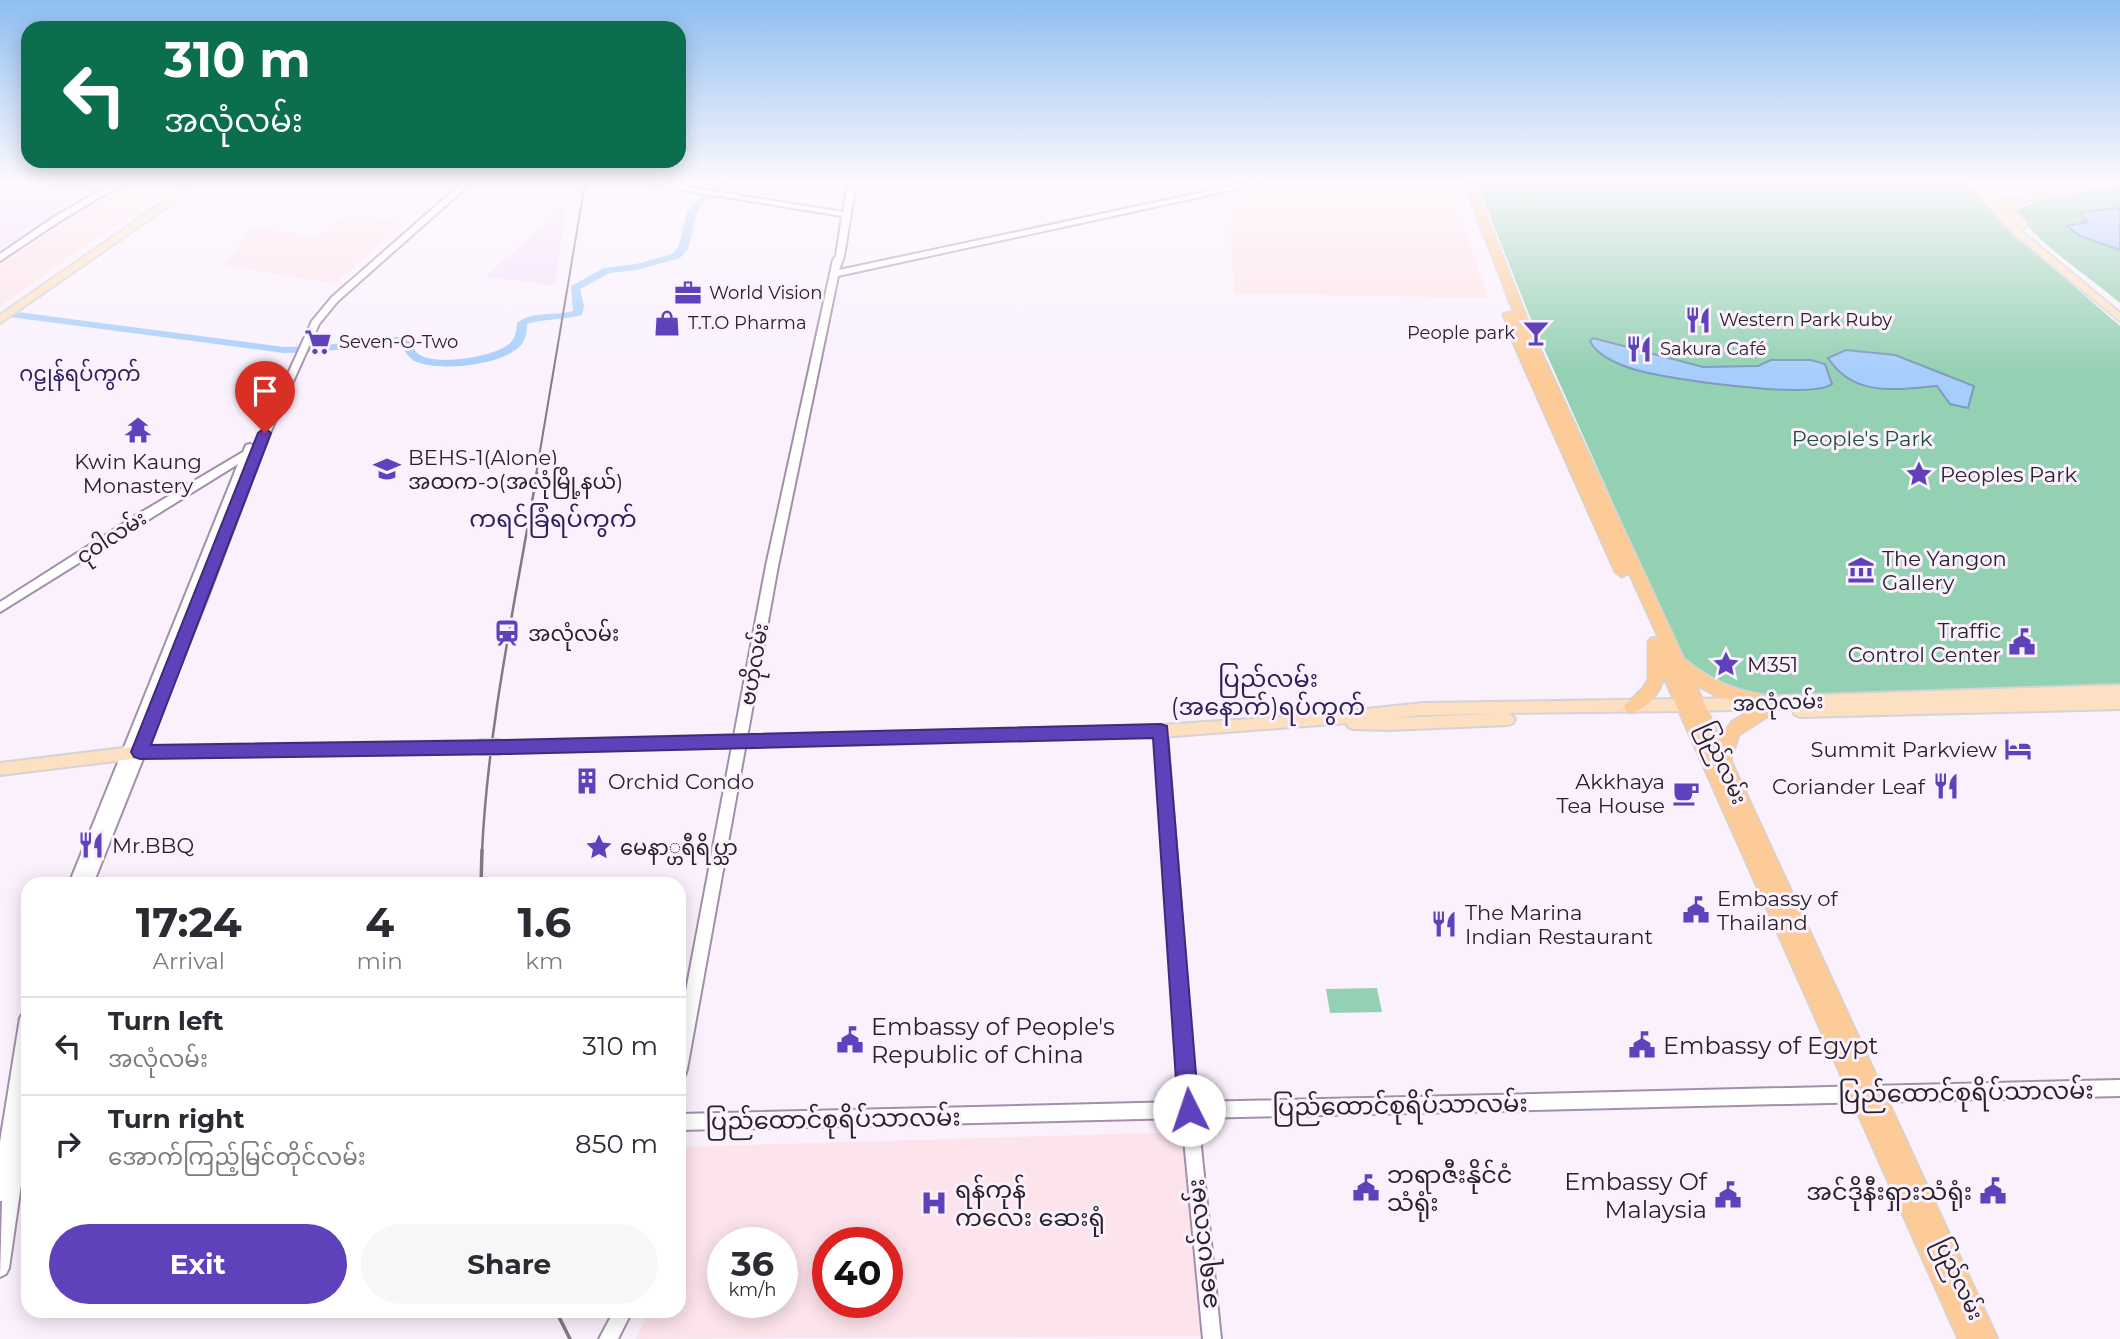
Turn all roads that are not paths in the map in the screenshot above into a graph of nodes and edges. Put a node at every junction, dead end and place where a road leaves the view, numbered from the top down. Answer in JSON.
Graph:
{"nodes":[{"id":1,"x":18,"y":245,"type":"edge"},
{"id":2,"x":103,"y":245,"type":"edge"},
{"id":3,"x":392,"y":245,"type":"edge"},
{"id":4,"x":837,"y":245,"type":"edge"},
{"id":5,"x":843,"y":245,"type":"edge"},
{"id":6,"x":967,"y":245,"type":"edge"},
{"id":7,"x":1487,"y":245,"type":"edge"},
{"id":8,"x":1492,"y":245,"type":"edge"},
{"id":9,"x":2033,"y":245,"type":"edge"},
{"id":10,"x":2046,"y":245,"type":"edge"},
{"id":11,"x":0,"y":258,"type":"edge"},
{"id":12,"x":836,"y":260,"type":"junction"},
{"id":13,"x":834,"y":274,"type":"junction"},
{"id":14,"x":2083,"y":275,"type":"junction"},
{"id":15,"x":2071,"y":277,"type":"junction"},
{"id":16,"x":2120,"y":307,"type":"edge"},
{"id":17,"x":5,"y":314,"type":"edge"},
{"id":18,"x":2120,"y":318,"type":"edge"},
{"id":19,"x":298,"y":350,"type":"junction"},
{"id":20,"x":259,"y":447,"type":"junction"},
{"id":21,"x":248,"y":454,"type":"junction"},
{"id":22,"x":217,"y":541,"type":"junction"},
{"id":23,"x":0,"y":608,"type":"edge"},
{"id":24,"x":1657,"y":642,"type":"junction"},
{"id":25,"x":1675,"y":661,"type":"junction"},
{"id":26,"x":2120,"y":691,"type":"edge"},
{"id":27,"x":2120,"y":703,"type":"edge"},
{"id":28,"x":1632,"y":706,"type":"junction"},
{"id":29,"x":1797,"y":706,"type":"junction"},
{"id":30,"x":1767,"y":707,"type":"junction"},
{"id":31,"x":1692,"y":709,"type":"junction"},
{"id":32,"x":1310,"y":721,"type":"junction"},
{"id":33,"x":1161,"y":731,"type":"junction"},
{"id":34,"x":740,"y":740,"type":"junction"},
{"id":35,"x":134,"y":753,"type":"junction"},
{"id":36,"x":1722,"y":761,"type":"junction"},
{"id":37,"x":0,"y":769,"type":"edge"},
{"id":38,"x":124,"y":777,"type":"junction"},
{"id":39,"x":79,"y":877,"type":"edge"},
{"id":40,"x":88,"y":877,"type":"edge"},
{"id":41,"x":686,"y":1031,"type":"edge"},
{"id":42,"x":21,"y":1084,"type":"edge"},
{"id":43,"x":2120,"y":1088,"type":"edge"},
{"id":44,"x":1866,"y":1094,"type":"junction"},
{"id":45,"x":21,"y":1103,"type":"edge"},
{"id":46,"x":1189,"y":1110,"type":"junction"},
{"id":47,"x":18,"y":1112,"type":"junction"},
{"id":48,"x":686,"y":1122,"type":"edge"},
{"id":49,"x":0,"y":1194,"type":"edge"},
{"id":50,"x":3,"y":1230,"type":"edge"},
{"id":51,"x":0,"y":1268,"type":"edge"},
{"id":52,"x":619,"y":1318,"type":"edge"},
{"id":53,"x":608,"y":1339,"type":"edge"},
{"id":54,"x":1212,"y":1339,"type":"edge"},
{"id":55,"x":1970,"y":1339,"type":"edge"},
{"id":56,"x":1987,"y":1339,"type":"edge"}],
"edges":[{"from":1,"to":11,"type":"main road"},
{"from":2,"to":17,"type":"main road"},
{"from":3,"to":19,"type":"main road"},
{"from":4,"to":12,"type":"main road","name":"ဗဟိုလမ်း"},
{"from":5,"to":12,"type":"main road","name":"ဗဟိုလမ်း"},
{"from":6,"to":13,"type":"main road"},
{"from":7,"to":24,"type":"highway","name":"ပြည်လမ်း"},
{"from":8,"to":25,"type":"highway","name":"ပြည်လမ်း"},
{"from":9,"to":15,"type":"main road"},
{"from":10,"to":14,"type":"main road"},
{"from":12,"to":13,"type":"main road","name":"ဗဟိုလမ်း"},
{"from":13,"to":34,"type":"main road","name":"ဗဟိုလမ်း"},
{"from":14,"to":15,"type":"main road"},
{"from":14,"to":16,"type":"main road"},
{"from":15,"to":18,"type":"main road"},
{"from":19,"to":20,"type":"main road"},
{"from":19,"to":21,"type":"main road"},
{"from":20,"to":21,"type":"main road","name":"ငုဝါလမ်း"},
{"from":20,"to":22,"type":"main road"},
{"from":21,"to":22,"type":"main road"},
{"from":21,"to":23,"type":"main road","name":"ငုဝါလမ်း"},
{"from":22,"to":35,"type":"main road"},
{"from":24,"to":28,"type":"highway"},
{"from":24,"to":31,"type":"highway","name":"ပြည်လမ်း"},
{"from":25,"to":30,"type":"highway"},
{"from":25,"to":31,"type":"highway","name":"ပြည်လမ်း"},
{"from":26,"to":29,"type":"main road","name":"အလုံလမ်း"},
{"from":27,"to":29,"type":"main road","name":"အလုံလမ်း"},
{"from":28,"to":31,"type":"main road","name":"အလုံလမ်း"},
{"from":28,"to":32,"type":"main road","name":"အလုံလမ်း"},
{"from":29,"to":30,"type":"main road","name":"အလုံလမ်း"},
{"from":30,"to":31,"type":"main road","name":"အလုံလမ်း"},
{"from":30,"to":36,"type":"highway"},
{"from":31,"to":32,"type":"main road","name":"အလုံလမ်း"},
{"from":31,"to":36,"type":"highway","name":"ပြည်လမ်း"},
{"from":31,"to":44,"type":"highway","name":"ပြည်လမ်း"},
{"from":32,"to":33,"type":"main road","name":"အလုံလမ်း"},
{"from":33,"to":34,"type":"main road","name":"အလုံလမ်း"},
{"from":33,"to":46,"type":"main road","name":"ခရေပင်လမ်း"},
{"from":34,"to":35,"type":"main road","name":"အလုံလမ်း","bridge":true},
{"from":34,"to":41,"type":"main road","name":"ဗဟိုလမ်း"},
{"from":35,"to":37,"type":"main road","name":"အလုံလမ်း"},
{"from":35,"to":38,"type":"main road"},
{"from":36,"to":44,"type":"highway","name":"ပြည်လမ်း"},
{"from":38,"to":39,"type":"main road"},
{"from":38,"to":40,"type":"main road"},
{"from":42,"to":47,"type":"main road"},
{"from":43,"to":44,"type":"main road","name":"ပြည်ထောင်စုရိပ်သာလမ်း"},
{"from":44,"to":46,"type":"main road","name":"ပြည်ထောင်စုရိပ်သာလမ်း"},
{"from":44,"to":55,"type":"highway","name":"ပြည်လမ်း"},
{"from":44,"to":56,"type":"highway","name":"ပြည်လမ်း"},
{"from":45,"to":47,"type":"main road"},
{"from":46,"to":48,"type":"main road","name":"ပြည်ထောင်စုရိပ်သာလမ်း"},
{"from":46,"to":54,"type":"main road","name":"ခရေပင်လမ်း"},
{"from":47,"to":49,"type":"main road"},
{"from":47,"to":50,"type":"main road"},
{"from":50,"to":51,"type":"main road"},
{"from":52,"to":53,"type":"main road"}]}
